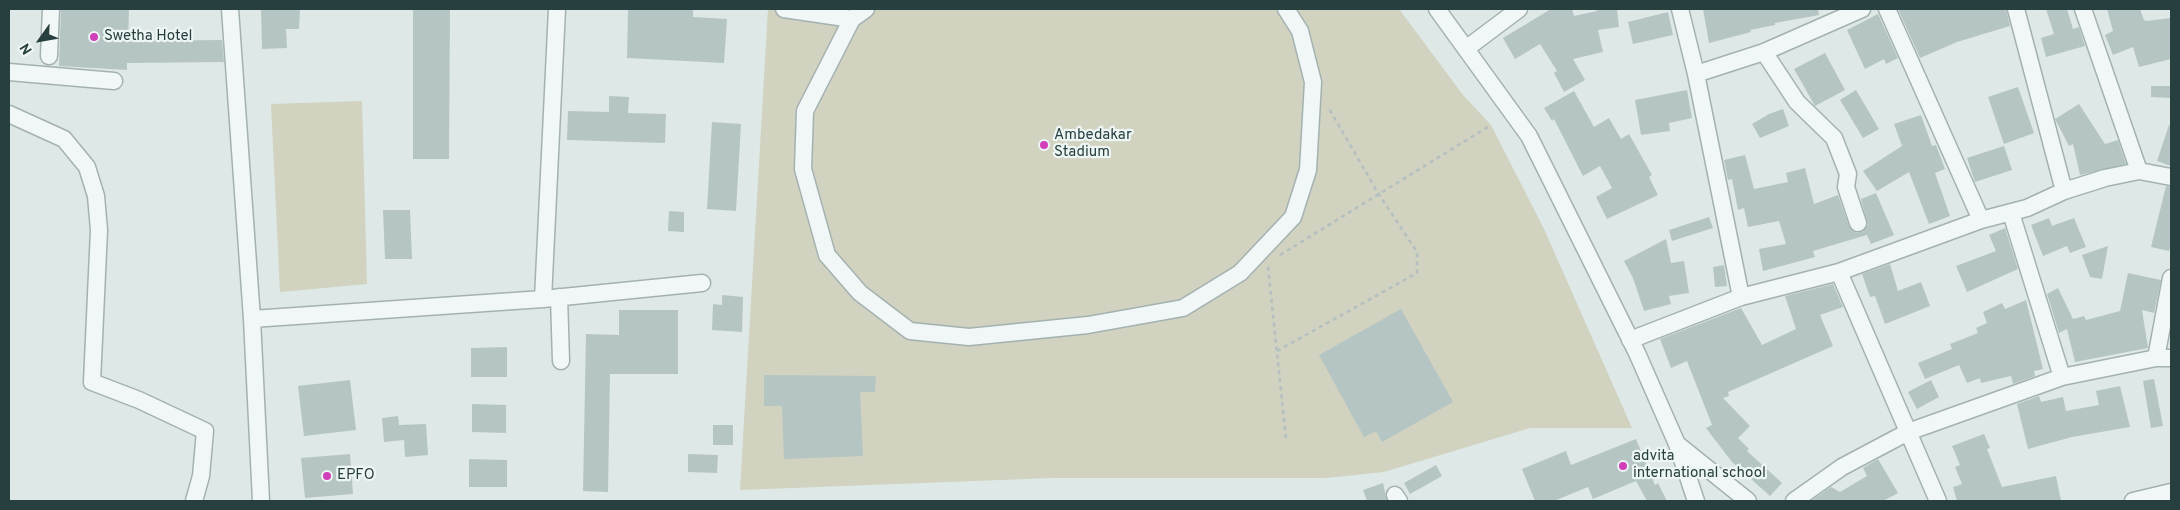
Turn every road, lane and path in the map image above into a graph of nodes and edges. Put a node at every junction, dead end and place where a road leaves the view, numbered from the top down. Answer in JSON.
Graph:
{"nodes":[{"id":1,"x":51,"y":9,"type":"edge"},
{"id":2,"x":230,"y":9,"type":"edge"},
{"id":3,"x":557,"y":9,"type":"edge"},
{"id":4,"x":784,"y":9,"type":"edge"},
{"id":5,"x":866,"y":9,"type":"edge"},
{"id":6,"x":1286,"y":9,"type":"edge"},
{"id":7,"x":1437,"y":9,"type":"edge"},
{"id":8,"x":1519,"y":9,"type":"edge"},
{"id":9,"x":1680,"y":9,"type":"edge"},
{"id":10,"x":1862,"y":9,"type":"edge"},
{"id":11,"x":1886,"y":9,"type":"edge"},
{"id":12,"x":2016,"y":9,"type":"edge"},
{"id":13,"x":2083,"y":9,"type":"edge"},
{"id":14,"x":852,"y":19,"type":"junction"},
{"id":15,"x":1467,"y":48,"type":"junction"},
{"id":16,"x":1764,"y":52,"type":"junction"},
{"id":17,"x":49,"y":56,"type":"dead end"},
{"id":18,"x":9,"y":72,"type":"edge"},
{"id":19,"x":1696,"y":74,"type":"junction"},
{"id":20,"x":114,"y":82,"type":"dead end"},
{"id":21,"x":1313,"y":82,"type":"junction"},
{"id":22,"x":9,"y":114,"type":"edge"},
{"id":23,"x":1491,"y":125,"type":"dead end"},
{"id":24,"x":2139,"y":171,"type":"junction"},
{"id":25,"x":2171,"y":177,"type":"edge"},
{"id":26,"x":2064,"y":191,"type":"junction"},
{"id":27,"x":1378,"y":193,"type":"junction"},
{"id":28,"x":2011,"y":213,"type":"junction"},
{"id":29,"x":1981,"y":220,"type":"junction"},
{"id":30,"x":1858,"y":223,"type":"dead end"},
{"id":31,"x":1276,"y":258,"type":"dead end"},
{"id":32,"x":1268,"y":263,"type":"dead end"},
{"id":33,"x":1839,"y":272,"type":"junction"},
{"id":34,"x":2171,"y":278,"type":"edge"},
{"id":35,"x":702,"y":283,"type":"dead end"},
{"id":36,"x":559,"y":297,"type":"junction"},
{"id":37,"x":1741,"y":297,"type":"junction"},
{"id":38,"x":543,"y":299,"type":"junction"},
{"id":39,"x":252,"y":319,"type":"junction"},
{"id":40,"x":1630,"y":340,"type":"junction"},
{"id":41,"x":1277,"y":351,"type":"junction"},
{"id":42,"x":2164,"y":358,"type":"edge"},
{"id":43,"x":561,"y":361,"type":"dead end"},
{"id":44,"x":2062,"y":378,"type":"junction"},
{"id":45,"x":1908,"y":432,"type":"junction"},
{"id":46,"x":1286,"y":439,"type":"dead end"},
{"id":47,"x":1677,"y":444,"type":"junction"},
{"id":48,"x":2171,"y":492,"type":"edge"},
{"id":49,"x":194,"y":501,"type":"edge"},
{"id":50,"x":261,"y":501,"type":"edge"},
{"id":51,"x":1696,"y":501,"type":"edge"},
{"id":52,"x":1748,"y":501,"type":"edge"},
{"id":53,"x":1794,"y":501,"type":"edge"},
{"id":54,"x":1938,"y":501,"type":"edge"},
{"id":55,"x":2133,"y":501,"type":"edge"}],
"edges":[{"from":1,"to":17,"type":"street"},
{"from":2,"to":39,"type":"street"},
{"from":3,"to":38,"type":"street"},
{"from":4,"to":14,"type":"street"},
{"from":5,"to":14,"type":"street"},
{"from":6,"to":21,"type":"street"},
{"from":7,"to":15,"type":"street"},
{"from":8,"to":15,"type":"street"},
{"from":9,"to":19,"type":"street"},
{"from":10,"to":16,"type":"street"},
{"from":11,"to":29,"type":"street"},
{"from":12,"to":26,"type":"street"},
{"from":13,"to":24,"type":"street"},
{"from":14,"to":21,"type":"street"},
{"from":15,"to":40,"type":"street"},
{"from":16,"to":19,"type":"street"},
{"from":16,"to":30,"type":"street"},
{"from":18,"to":20,"type":"street"},
{"from":19,"to":37,"type":"street"},
{"from":21,"to":27,"type":"path"},
{"from":22,"to":49,"type":"street"},
{"from":23,"to":27,"type":"path"},
{"from":24,"to":25,"type":"street"},
{"from":24,"to":26,"type":"street"},
{"from":26,"to":28,"type":"street"},
{"from":27,"to":31,"type":"path"},
{"from":27,"to":41,"type":"path"},
{"from":28,"to":29,"type":"street"},
{"from":28,"to":44,"type":"street"},
{"from":29,"to":33,"type":"street"},
{"from":32,"to":41,"type":"path"},
{"from":33,"to":37,"type":"street"},
{"from":33,"to":45,"type":"street"},
{"from":34,"to":42,"type":"street"},
{"from":35,"to":36,"type":"street"},
{"from":36,"to":38,"type":"street"},
{"from":36,"to":43,"type":"street"},
{"from":37,"to":40,"type":"street"},
{"from":38,"to":39,"type":"street"},
{"from":39,"to":50,"type":"street"},
{"from":40,"to":47,"type":"street"},
{"from":41,"to":46,"type":"path"},
{"from":42,"to":44,"type":"street"},
{"from":44,"to":45,"type":"street"},
{"from":45,"to":53,"type":"street"},
{"from":45,"to":54,"type":"street"},
{"from":47,"to":51,"type":"street"},
{"from":47,"to":52,"type":"street"},
{"from":48,"to":55,"type":"street"}]}
